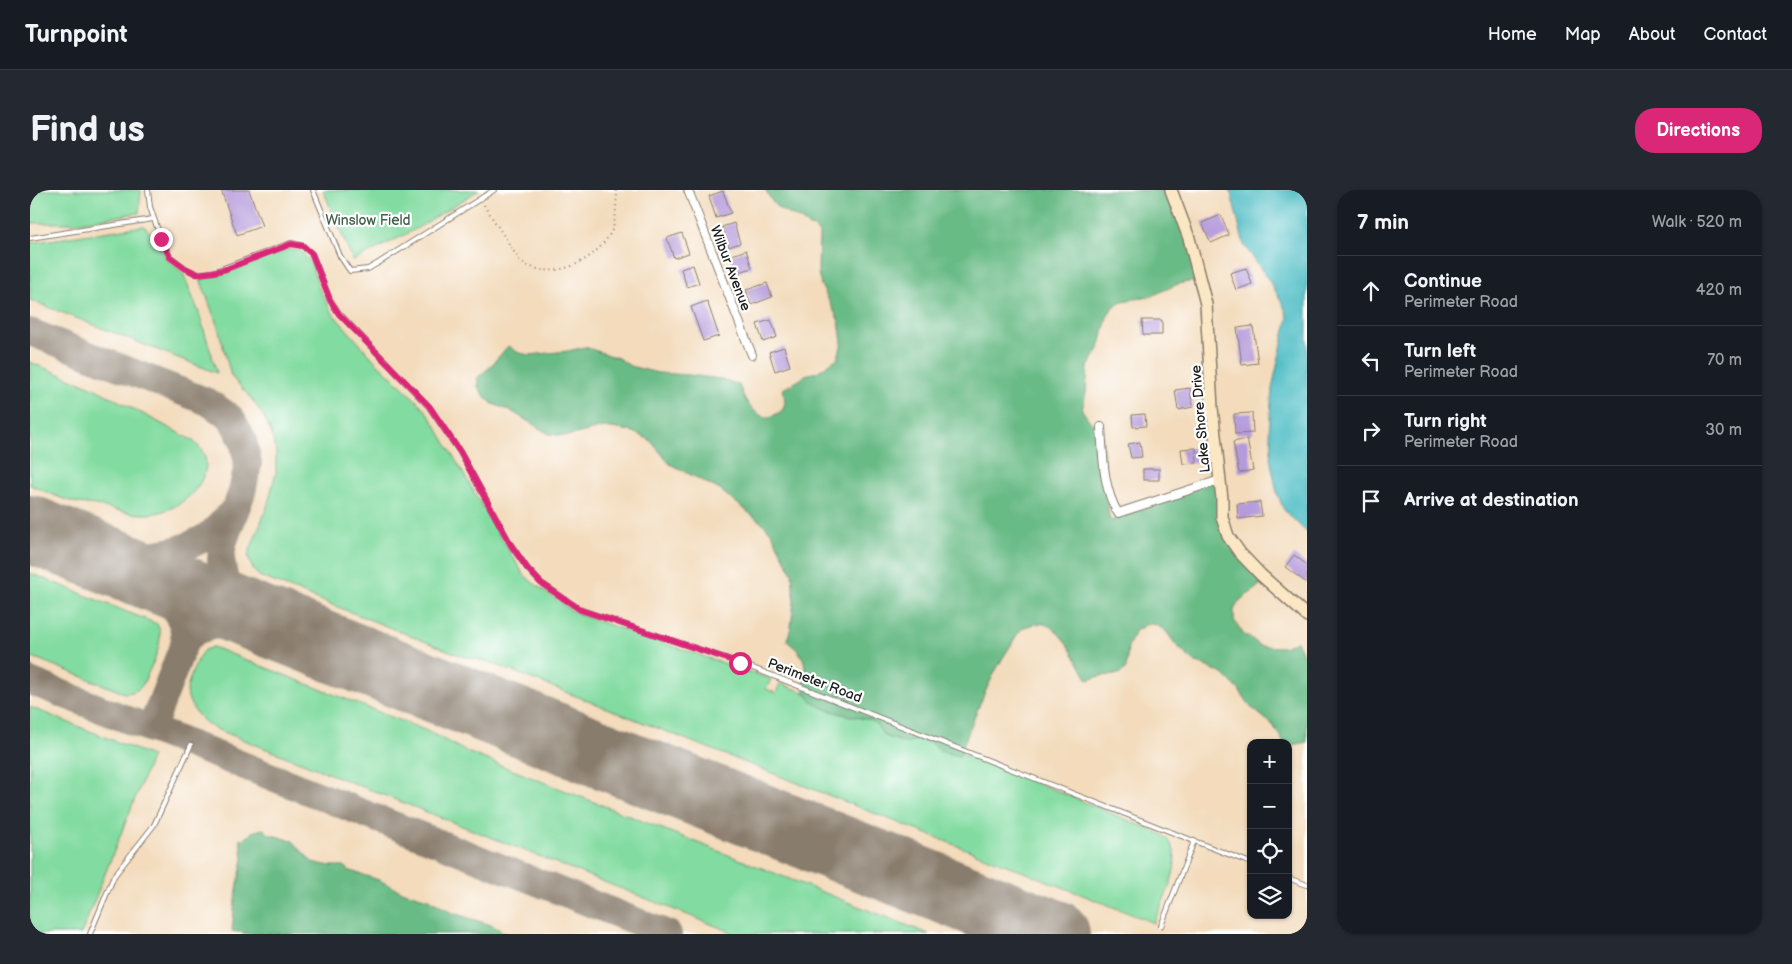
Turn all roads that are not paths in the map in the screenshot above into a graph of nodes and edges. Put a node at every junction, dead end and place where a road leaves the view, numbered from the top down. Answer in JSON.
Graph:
{"nodes":[{"id":1,"x":148,"y":190,"type":"edge"},
{"id":2,"x":313,"y":190,"type":"edge"},
{"id":3,"x":494,"y":190,"type":"edge"},
{"id":4,"x":688,"y":190,"type":"edge"},
{"id":5,"x":1171,"y":190,"type":"edge"},
{"id":6,"x":154,"y":219,"type":"junction"},
{"id":7,"x":30,"y":236,"type":"edge"},
{"id":8,"x":752,"y":355,"type":"dead end"},
{"id":9,"x":1101,"y":428,"type":"dead end"},
{"id":10,"x":1220,"y":480,"type":"junction"},
{"id":11,"x":1307,"y":616,"type":"edge"},
{"id":12,"x":191,"y":745,"type":"dead end"},
{"id":13,"x":1194,"y":841,"type":"junction"},
{"id":14,"x":1247,"y":861,"type":"edge"},
{"id":15,"x":1292,"y":879,"type":"edge"},
{"id":16,"x":1307,"y":885,"type":"edge"},
{"id":17,"x":1161,"y":926,"type":"dead end"},
{"id":18,"x":90,"y":934,"type":"edge"}],
"edges":[{"from":1,"to":6,"type":"lane","name":"Perimeter Road"},
{"from":2,"to":3,"type":"lane"},
{"from":4,"to":8,"type":"street","name":"Wilbur Avenue"},
{"from":5,"to":10,"type":"street","name":"Lake Shore Drive"},
{"from":6,"to":7,"type":"lane"},
{"from":6,"to":13,"type":"lane","name":"Perimeter Road"},
{"from":9,"to":10,"type":"street"},
{"from":10,"to":11,"type":"street","name":"Lake Shore Drive"},
{"from":12,"to":18,"type":"lane"},
{"from":13,"to":14,"type":"lane","name":"Perimeter Road"},
{"from":13,"to":17,"type":"lane"},
{"from":15,"to":16,"type":"lane"}]}
